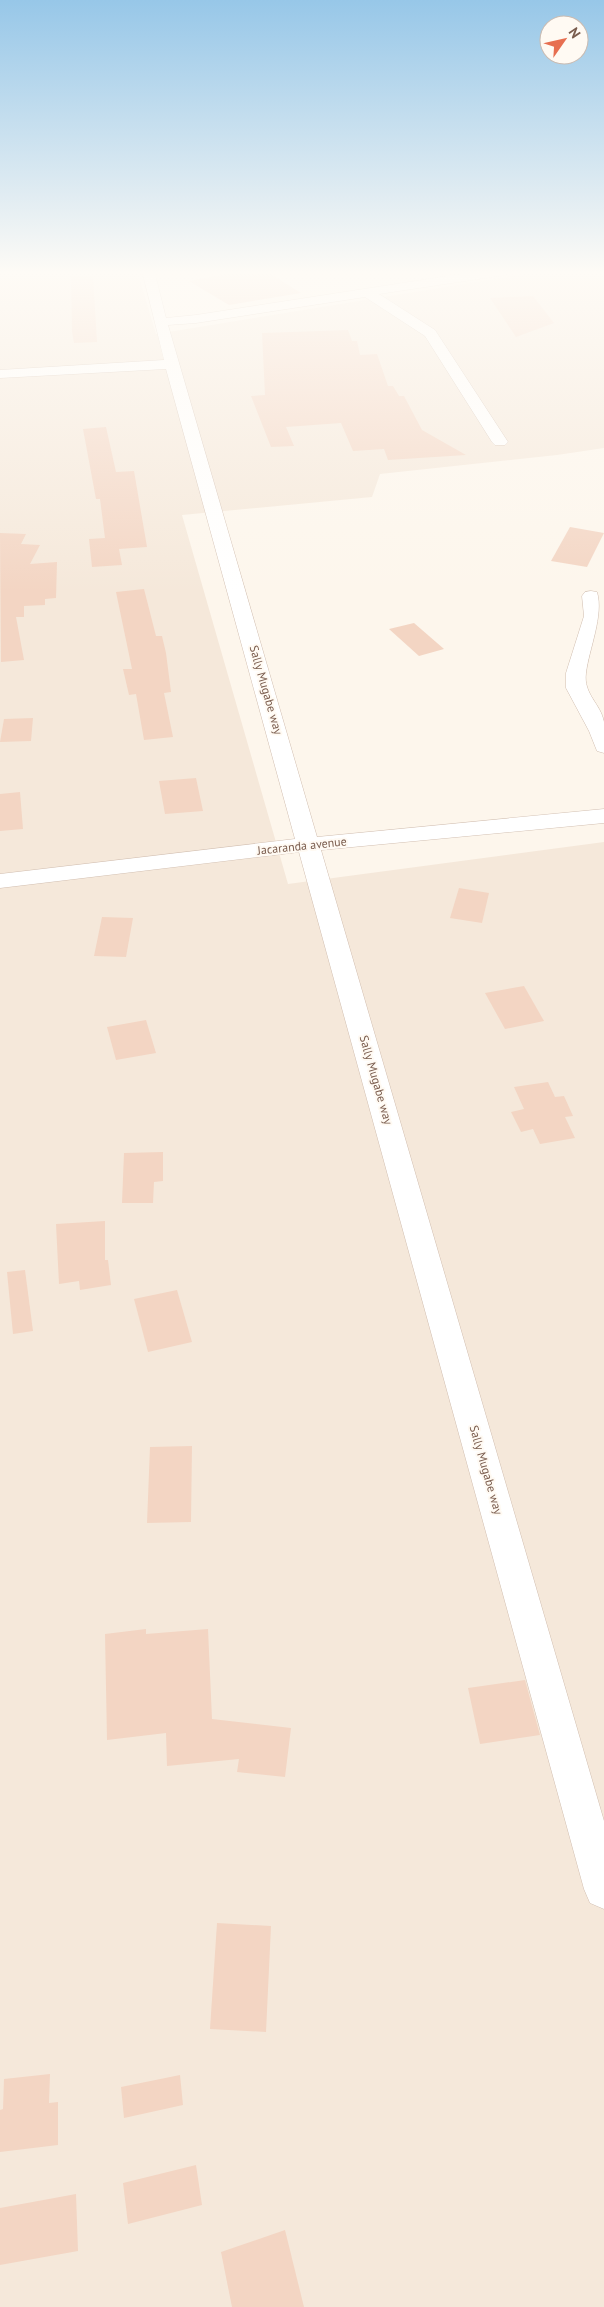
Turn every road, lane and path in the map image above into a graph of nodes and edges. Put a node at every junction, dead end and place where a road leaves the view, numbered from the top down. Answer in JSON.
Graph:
{"nodes":[{"id":1,"x":176,"y":378,"type":"edge"},
{"id":2,"x":459,"y":378,"type":"edge"},
{"id":3,"x":500,"y":442,"type":"dead end"},
{"id":4,"x":591,"y":596,"type":"dead end"},
{"id":5,"x":604,"y":747,"type":"edge"},
{"id":6,"x":604,"y":816,"type":"edge"},
{"id":7,"x":310,"y":844,"type":"junction"},
{"id":8,"x":0,"y":881,"type":"edge"},
{"id":9,"x":604,"y":1889,"type":"edge"}],
"edges":[{"from":1,"to":7,"type":"street","name":"Sally Mugabe way"},
{"from":2,"to":3,"type":"street"},
{"from":4,"to":5,"type":"street"},
{"from":6,"to":7,"type":"street","name":"Jacaranda avenue"},
{"from":7,"to":8,"type":"street","name":"Jacaranda avenue"},
{"from":7,"to":9,"type":"street","name":"Sally Mugabe way"}]}
